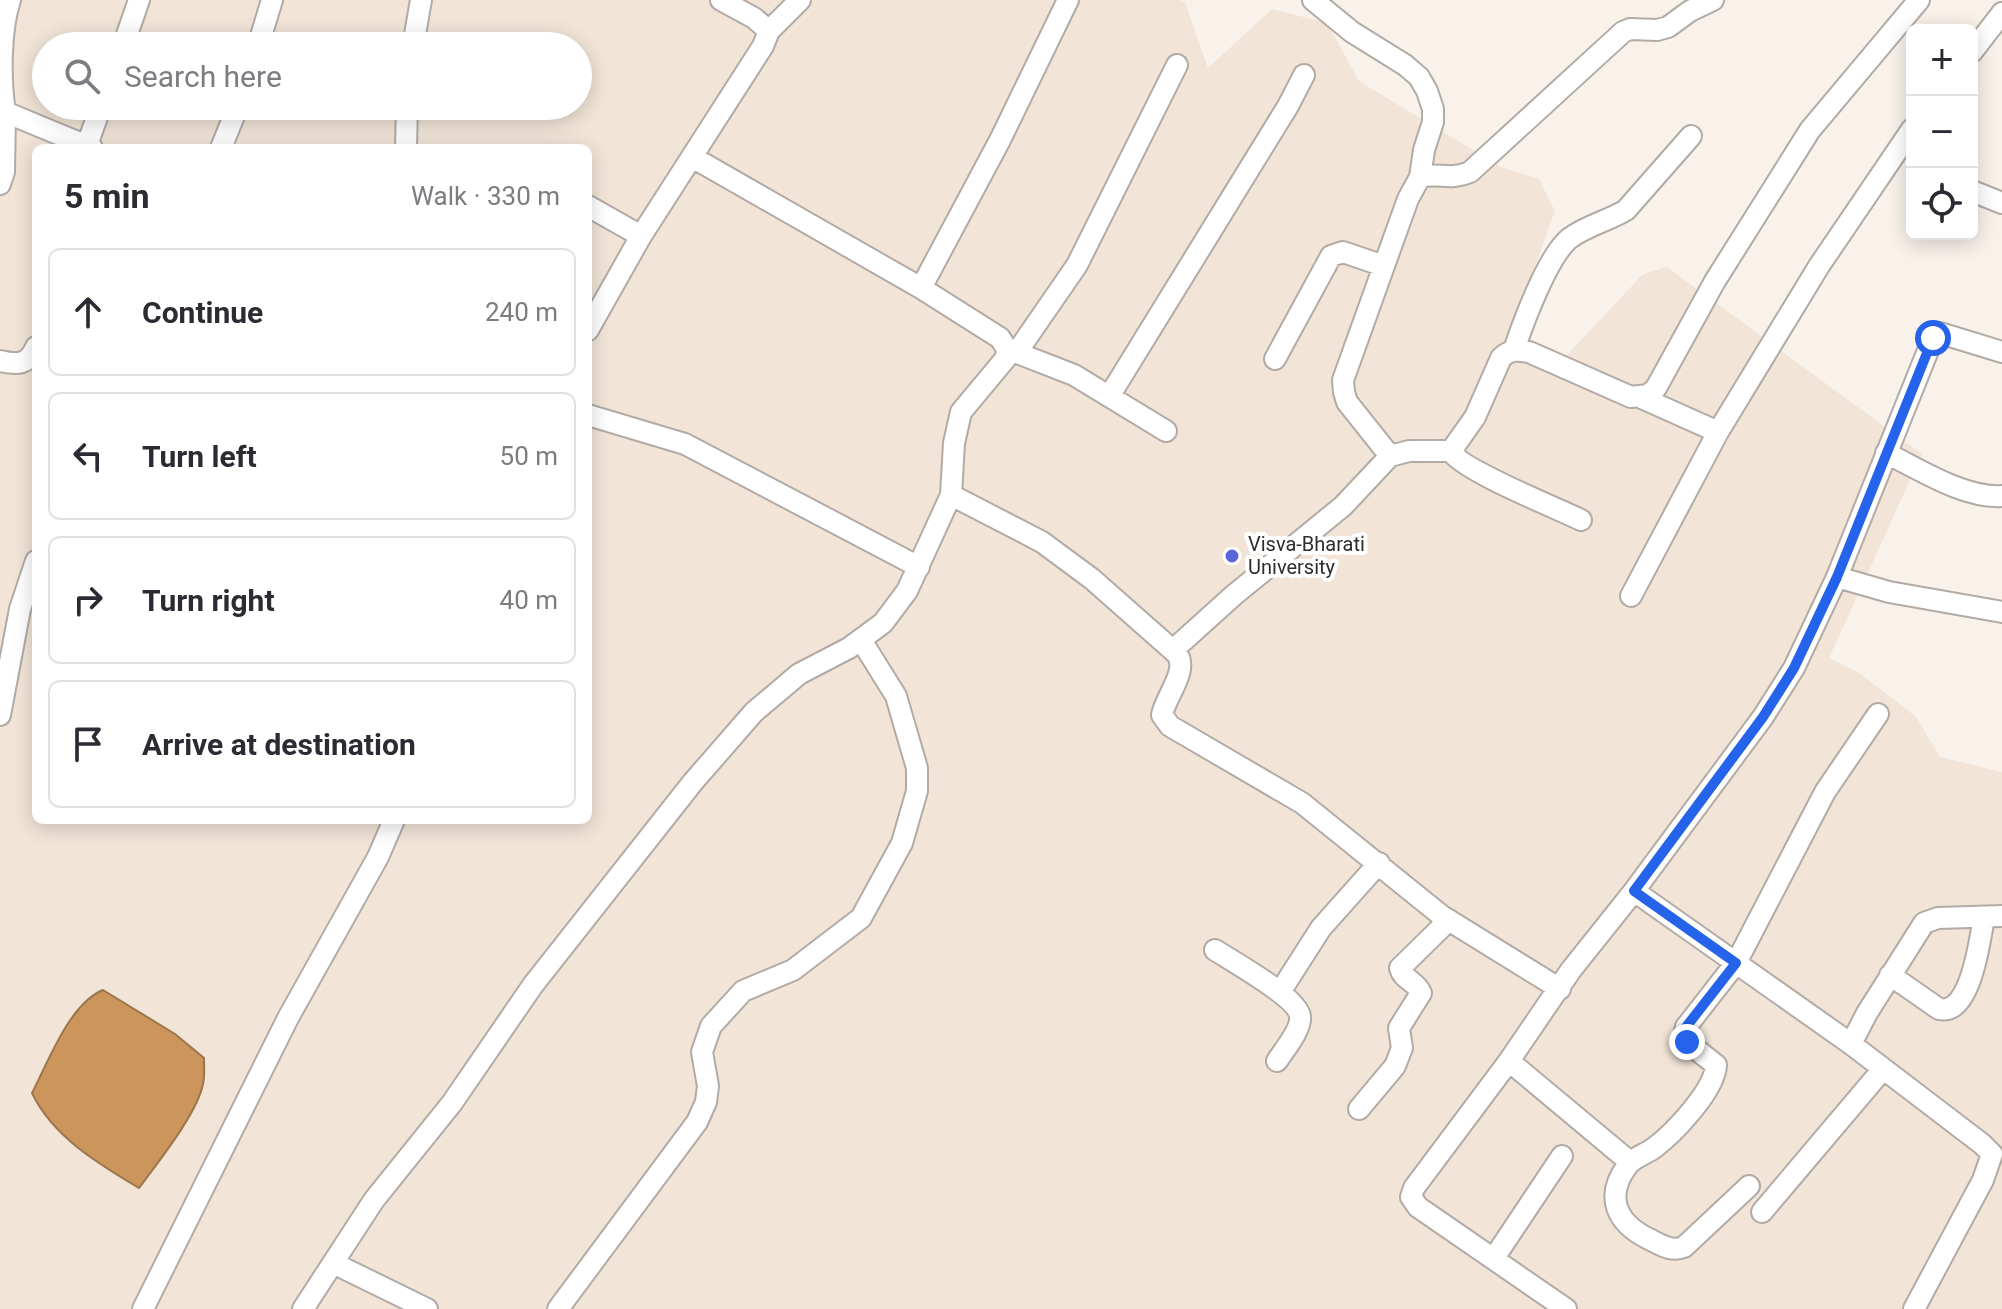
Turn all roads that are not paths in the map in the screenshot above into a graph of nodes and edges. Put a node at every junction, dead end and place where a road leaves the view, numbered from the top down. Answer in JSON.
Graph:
{"nodes":[{"id":1,"x":139,"y":0,"type":"edge"},
{"id":2,"x":272,"y":0,"type":"edge"},
{"id":3,"x":421,"y":0,"type":"edge"},
{"id":4,"x":721,"y":0,"type":"edge"},
{"id":5,"x":800,"y":0,"type":"edge"},
{"id":6,"x":1068,"y":0,"type":"edge"},
{"id":7,"x":1313,"y":0,"type":"edge"},
{"id":8,"x":1713,"y":0,"type":"edge"},
{"id":9,"x":1919,"y":0,"type":"edge"},
{"id":10,"x":4,"y":11,"type":"edge"},
{"id":11,"x":2002,"y":13,"type":"edge"},
{"id":12,"x":769,"y":31,"type":"junction"},
{"id":13,"x":128,"y":32,"type":"edge"},
{"id":14,"x":262,"y":32,"type":"edge"},
{"id":15,"x":415,"y":32,"type":"edge"},
{"id":16,"x":1978,"y":44,"type":"edge"},
{"id":17,"x":1177,"y":65,"type":"dead end"},
{"id":18,"x":1304,"y":75,"type":"dead end"},
{"id":19,"x":5,"y":112,"type":"junction"},
{"id":20,"x":97,"y":120,"type":"edge"},
{"id":21,"x":232,"y":120,"type":"edge"},
{"id":22,"x":407,"y":120,"type":"edge"},
{"id":23,"x":1691,"y":136,"type":"dead end"},
{"id":24,"x":1906,"y":138,"type":"edge"},
{"id":25,"x":81,"y":144,"type":"edge"},
{"id":26,"x":89,"y":144,"type":"edge"},
{"id":27,"x":223,"y":144,"type":"edge"},
{"id":28,"x":406,"y":144,"type":"edge"},
{"id":29,"x":692,"y":157,"type":"junction"},
{"id":30,"x":1420,"y":177,"type":"junction"},
{"id":31,"x":0,"y":184,"type":"edge"},
{"id":32,"x":1978,"y":193,"type":"edge"},
{"id":33,"x":2002,"y":203,"type":"edge"},
{"id":34,"x":592,"y":208,"type":"edge"},
{"id":35,"x":641,"y":236,"type":"junction"},
{"id":36,"x":1384,"y":266,"type":"junction"},
{"id":37,"x":921,"y":288,"type":"junction"},
{"id":38,"x":592,"y":323,"type":"edge"},
{"id":39,"x":1012,"y":350,"type":"junction"},
{"id":40,"x":1514,"y":350,"type":"junction"},
{"id":41,"x":2002,"y":352,"type":"edge"},
{"id":42,"x":32,"y":353,"type":"edge"},
{"id":43,"x":1275,"y":359,"type":"dead end"},
{"id":44,"x":0,"y":361,"type":"edge"},
{"id":45,"x":1110,"y":395,"type":"junction"},
{"id":46,"x":1642,"y":398,"type":"junction"},
{"id":47,"x":592,"y":416,"type":"edge"},
{"id":48,"x":1166,"y":431,"type":"dead end"},
{"id":49,"x":1718,"y":432,"type":"junction"},
{"id":50,"x":1451,"y":451,"type":"junction"},
{"id":51,"x":1886,"y":453,"type":"junction"},
{"id":52,"x":1390,"y":456,"type":"junction"},
{"id":53,"x":951,"y":495,"type":"junction"},
{"id":54,"x":2002,"y":496,"type":"edge"},
{"id":55,"x":1581,"y":520,"type":"dead end"},
{"id":56,"x":919,"y":567,"type":"junction"},
{"id":57,"x":32,"y":573,"type":"edge"},
{"id":58,"x":1837,"y":577,"type":"junction"},
{"id":59,"x":1631,"y":596,"type":"dead end"},
{"id":60,"x":2002,"y":612,"type":"edge"},
{"id":61,"x":861,"y":640,"type":"junction"},
{"id":62,"x":1173,"y":650,"type":"junction"},
{"id":63,"x":1878,"y":714,"type":"dead end"},
{"id":64,"x":0,"y":715,"type":"edge"},
{"id":65,"x":392,"y":824,"type":"edge"},
{"id":66,"x":1379,"y":863,"type":"junction"},
{"id":67,"x":1634,"y":891,"type":"junction"},
{"id":68,"x":1993,"y":917,"type":"edge"},
{"id":69,"x":1449,"y":920,"type":"junction"},
{"id":70,"x":1215,"y":950,"type":"dead end"},
{"id":71,"x":1736,"y":963,"type":"junction"},
{"id":72,"x":1890,"y":975,"type":"junction"},
{"id":73,"x":1560,"y":989,"type":"junction"},
{"id":74,"x":1280,"y":992,"type":"junction"},
{"id":75,"x":1851,"y":1044,"type":"junction"},
{"id":76,"x":1277,"y":1061,"type":"dead end"},
{"id":77,"x":1509,"y":1061,"type":"junction"},
{"id":78,"x":1883,"y":1069,"type":"junction"},
{"id":79,"x":1359,"y":1109,"type":"dead end"},
{"id":80,"x":1997,"y":1148,"type":"edge"},
{"id":81,"x":1562,"y":1156,"type":"dead end"},
{"id":82,"x":1630,"y":1162,"type":"junction"},
{"id":83,"x":1749,"y":1186,"type":"dead end"},
{"id":84,"x":1762,"y":1212,"type":"dead end"},
{"id":85,"x":1494,"y":1258,"type":"junction"},
{"id":86,"x":333,"y":1263,"type":"junction"},
{"id":87,"x":143,"y":1309,"type":"edge"},
{"id":88,"x":303,"y":1309,"type":"edge"},
{"id":89,"x":427,"y":1309,"type":"edge"},
{"id":90,"x":558,"y":1309,"type":"edge"},
{"id":91,"x":1566,"y":1309,"type":"edge"},
{"id":92,"x":1914,"y":1309,"type":"edge"}],
"edges":[{"from":1,"to":13,"type":"street"},
{"from":2,"to":14,"type":"street"},
{"from":3,"to":15,"type":"street"},
{"from":4,"to":12,"type":"street"},
{"from":5,"to":12,"type":"street"},
{"from":6,"to":37,"type":"street"},
{"from":7,"to":30,"type":"street"},
{"from":8,"to":30,"type":"street"},
{"from":9,"to":46,"type":"street"},
{"from":10,"to":19,"type":"street"},
{"from":11,"to":16,"type":"street"},
{"from":12,"to":29,"type":"street"},
{"from":17,"to":39,"type":"street"},
{"from":18,"to":45,"type":"street"},
{"from":19,"to":25,"type":"street"},
{"from":19,"to":31,"type":"street"},
{"from":20,"to":26,"type":"street"},
{"from":21,"to":27,"type":"street"},
{"from":22,"to":28,"type":"street"},
{"from":23,"to":40,"type":"street"},
{"from":24,"to":49,"type":"street"},
{"from":29,"to":35,"type":"street"},
{"from":29,"to":37,"type":"street"},
{"from":30,"to":36,"type":"street"},
{"from":32,"to":33,"type":"street"},
{"from":34,"to":35,"type":"street"},
{"from":35,"to":38,"type":"street"},
{"from":36,"to":43,"type":"street"},
{"from":36,"to":52,"type":"street"},
{"from":37,"to":39,"type":"street"},
{"from":39,"to":45,"type":"street"},
{"from":39,"to":53,"type":"street"},
{"from":40,"to":46,"type":"street"},
{"from":40,"to":50,"type":"street"},
{"from":41,"to":51,"type":"street"},
{"from":42,"to":44,"type":"street"},
{"from":45,"to":48,"type":"street"},
{"from":46,"to":49,"type":"street"},
{"from":47,"to":56,"type":"street"},
{"from":49,"to":59,"type":"street"},
{"from":50,"to":52,"type":"street"},
{"from":50,"to":55,"type":"street"},
{"from":51,"to":54,"type":"street"},
{"from":51,"to":58,"type":"street"},
{"from":52,"to":62,"type":"street"},
{"from":53,"to":56,"type":"street"},
{"from":53,"to":62,"type":"street"},
{"from":56,"to":61,"type":"street"},
{"from":57,"to":64,"type":"street"},
{"from":58,"to":60,"type":"street"},
{"from":58,"to":67,"type":"street"},
{"from":61,"to":86,"type":"street"},
{"from":61,"to":90,"type":"street"},
{"from":62,"to":66,"type":"street"},
{"from":63,"to":71,"type":"street"},
{"from":65,"to":87,"type":"street"},
{"from":66,"to":69,"type":"street"},
{"from":66,"to":74,"type":"street"},
{"from":67,"to":71,"type":"street"},
{"from":67,"to":73,"type":"street"},
{"from":68,"to":72,"type":"street"},
{"from":68,"to":72,"type":"street"},
{"from":69,"to":73,"type":"street"},
{"from":69,"to":79,"type":"street"},
{"from":70,"to":74,"type":"street"},
{"from":71,"to":75,"type":"street"},
{"from":71,"to":82,"type":"street"},
{"from":72,"to":75,"type":"street"},
{"from":73,"to":77,"type":"street"},
{"from":74,"to":76,"type":"street"},
{"from":75,"to":78,"type":"street"},
{"from":77,"to":82,"type":"street"},
{"from":77,"to":85,"type":"street"},
{"from":78,"to":80,"type":"street"},
{"from":78,"to":84,"type":"street"},
{"from":80,"to":92,"type":"street"},
{"from":81,"to":85,"type":"street"},
{"from":82,"to":83,"type":"street"},
{"from":85,"to":91,"type":"street"},
{"from":86,"to":88,"type":"street"},
{"from":86,"to":89,"type":"street"}]}
